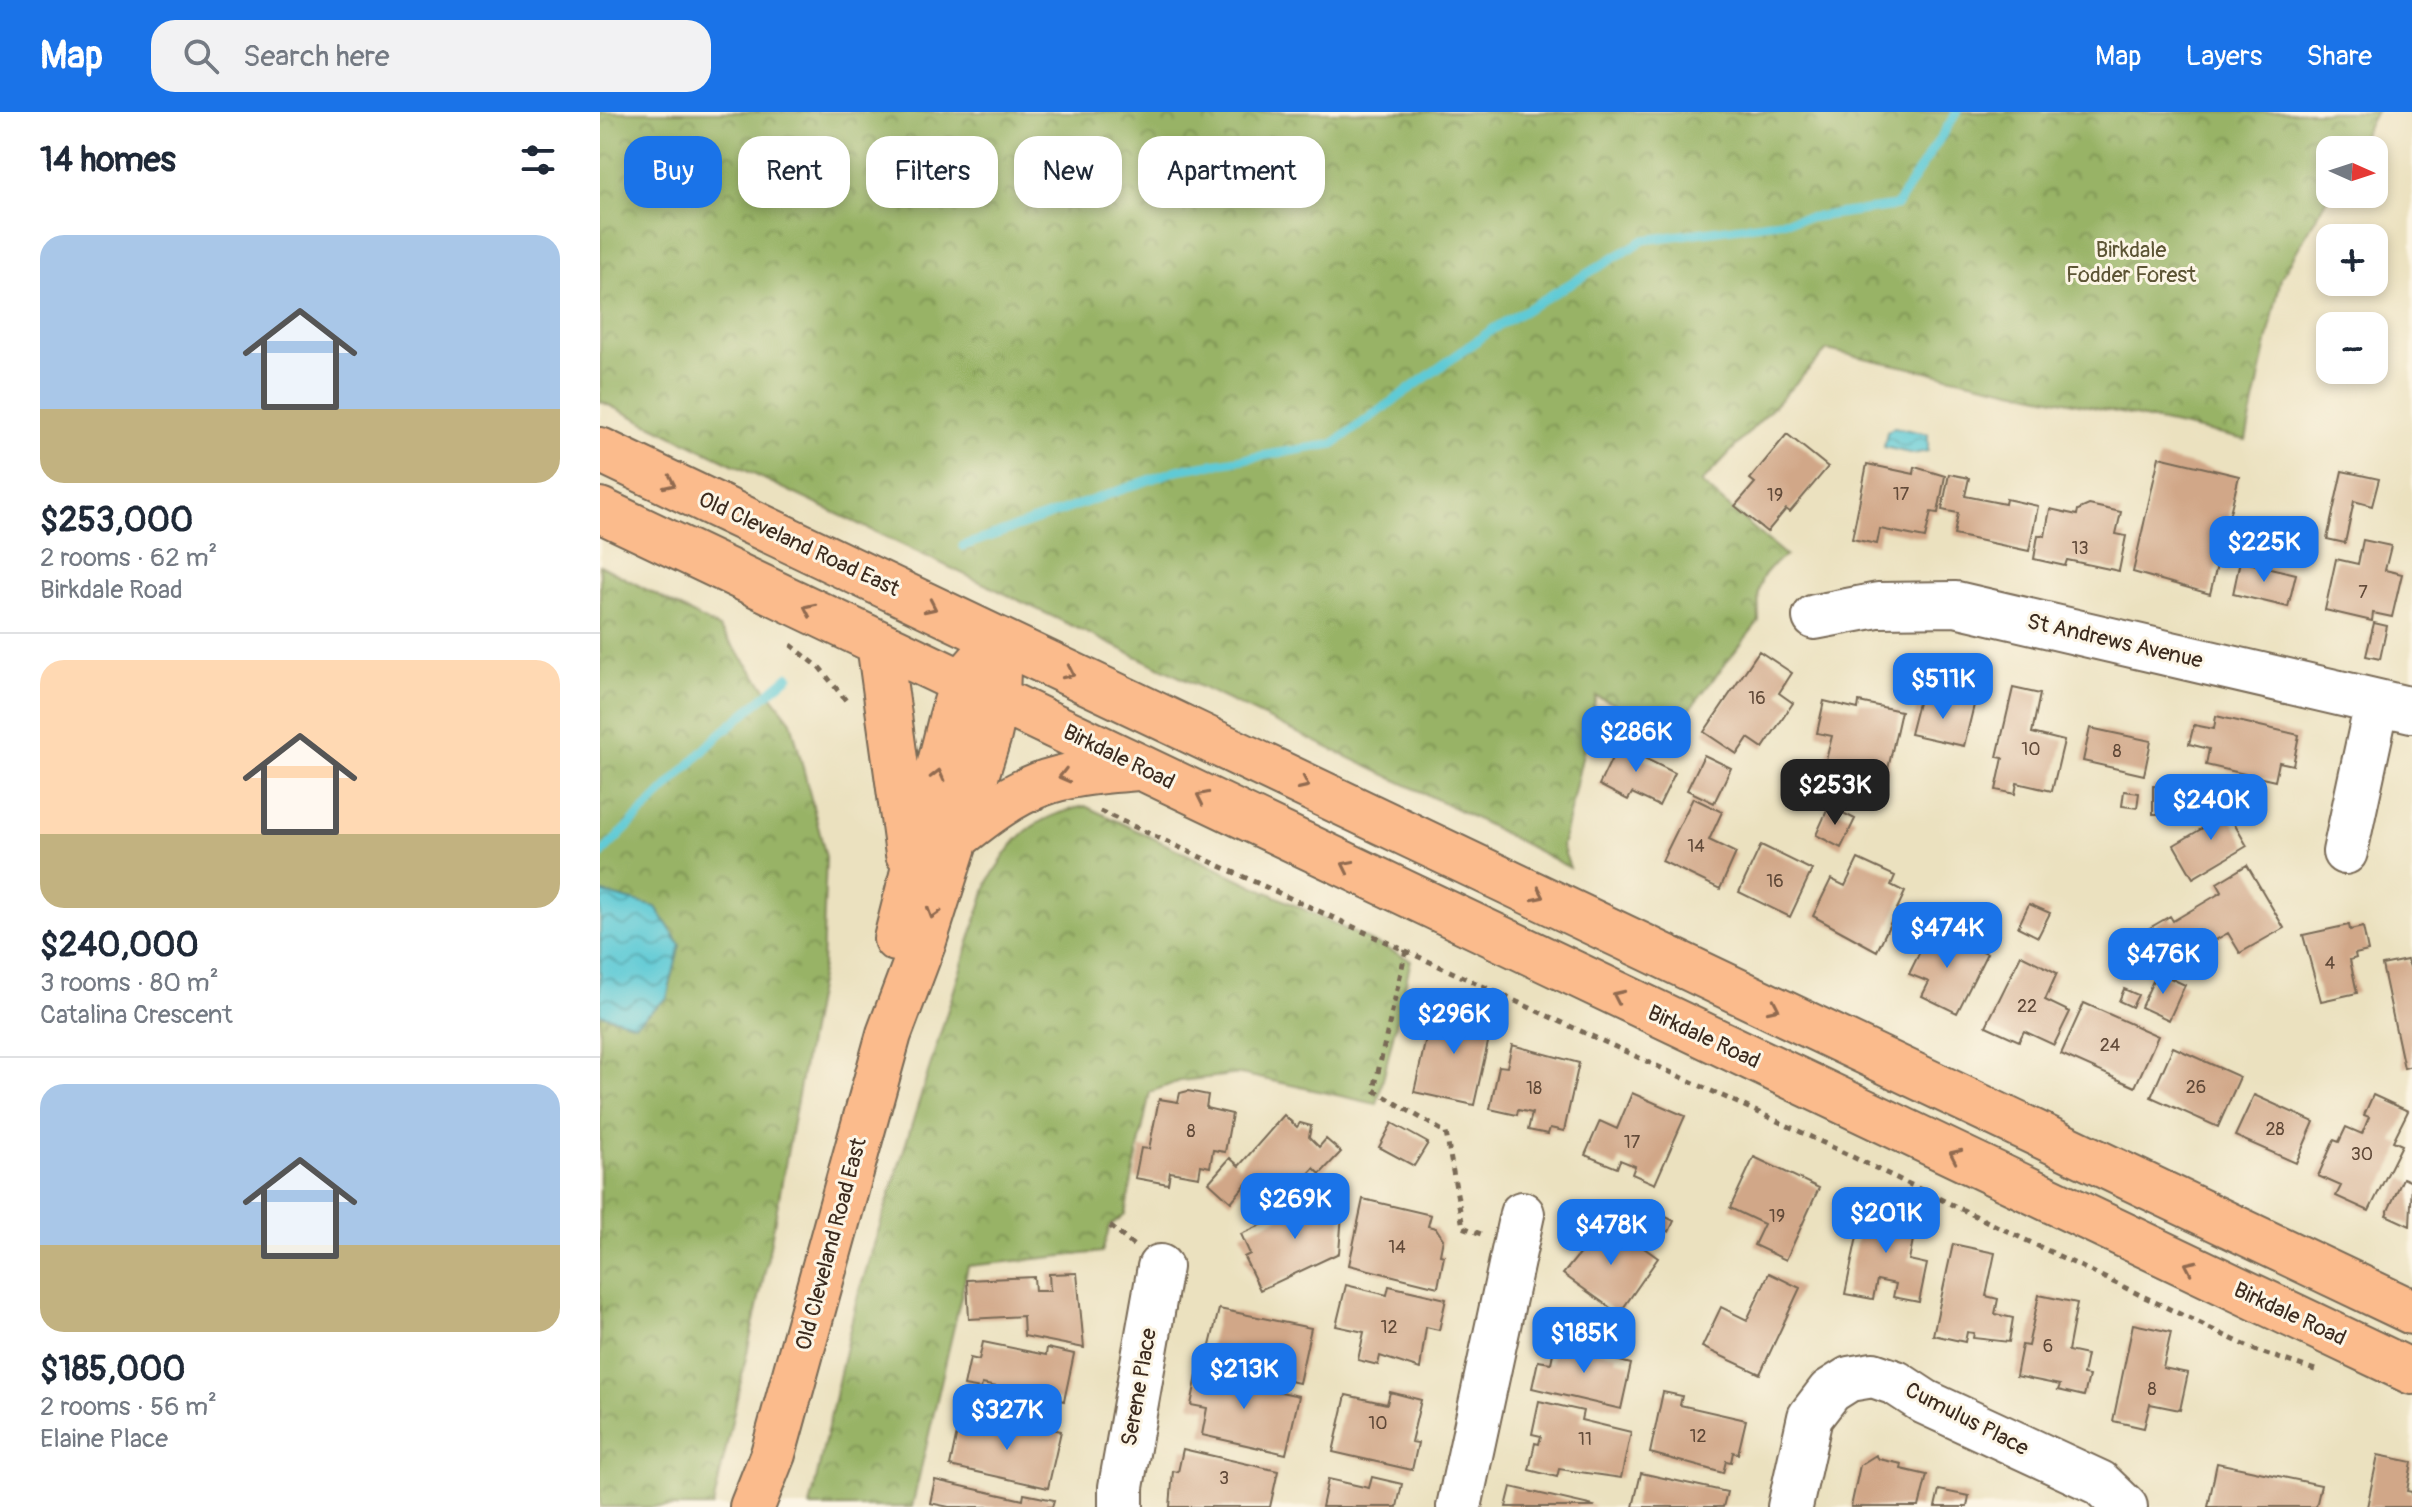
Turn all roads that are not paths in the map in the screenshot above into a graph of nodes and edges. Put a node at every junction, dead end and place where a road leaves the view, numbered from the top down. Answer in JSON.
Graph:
{"nodes":[{"id":1,"x":600,"y":450,"type":"edge"},
{"id":2,"x":600,"y":510,"type":"edge"},
{"id":3,"x":1815,"y":617,"type":"dead end"},
{"id":4,"x":999,"y":639,"type":"junction"},
{"id":5,"x":879,"y":643,"type":"junction"},
{"id":6,"x":980,"y":691,"type":"junction"},
{"id":7,"x":2395,"y":706,"type":"edge"},
{"id":8,"x":1141,"y":768,"type":"junction"},
{"id":9,"x":955,"y":839,"type":"junction"},
{"id":10,"x":2345,"y":852,"type":"dead end"},
{"id":11,"x":911,"y":877,"type":"junction"},
{"id":12,"x":889,"y":1034,"type":"junction"},
{"id":13,"x":1519,"y":1230,"type":"road end"},
{"id":14,"x":1160,"y":1267,"type":"dead end"},
{"id":15,"x":2412,"y":1312,"type":"edge"},
{"id":16,"x":2412,"y":1372,"type":"edge"},
{"id":17,"x":773,"y":1454,"type":"junction"},
{"id":18,"x":752,"y":1507,"type":"edge"},
{"id":19,"x":767,"y":1507,"type":"edge"},
{"id":20,"x":1121,"y":1507,"type":"edge"},
{"id":21,"x":1459,"y":1507,"type":"edge"},
{"id":22,"x":1790,"y":1507,"type":"edge"},
{"id":23,"x":2125,"y":1507,"type":"edge"}],
"edges":[{"from":1,"to":4,"type":"main road","name":"Old Cleveland Road East","one_way":true},
{"from":5,"to":2,"type":"main road","one_way":true},
{"from":3,"to":7,"type":"street","name":"St Andrews Avenue"},
{"from":4,"to":6,"type":"main road","name":"Old Cleveland Road East"},
{"from":4,"to":15,"type":"main road","one_way":true},
{"from":5,"to":6,"type":"main road"},
{"from":5,"to":11,"type":"main road"},
{"from":6,"to":8,"type":"main road","name":"Birkdale Road"},
{"from":6,"to":9,"type":"main road","name":"Old Cleveland Road East"},
{"from":11,"to":6,"type":"main road","name":"Old Cleveland Road East","one_way":true},
{"from":7,"to":10,"type":"street"},
{"from":8,"to":9,"type":"main road","one_way":true},
{"from":16,"to":8,"type":"main road","name":"Birkdale Road","one_way":true},
{"from":9,"to":12,"type":"main road","name":"Old Cleveland Road East","one_way":true},
{"from":11,"to":12,"type":"main road","name":"Old Cleveland Road East"},
{"from":12,"to":17,"type":"main road","name":"Old Cleveland Road East"},
{"from":13,"to":21,"type":"street"},
{"from":14,"to":20,"type":"street","name":"Serene Place"},
{"from":17,"to":18,"type":"main road","name":"Old Cleveland Road East"},
{"from":17,"to":19,"type":"main road","name":"Old Cleveland Road East"},
{"from":22,"to":23,"type":"street","name":"Cumulus Place"}]}
